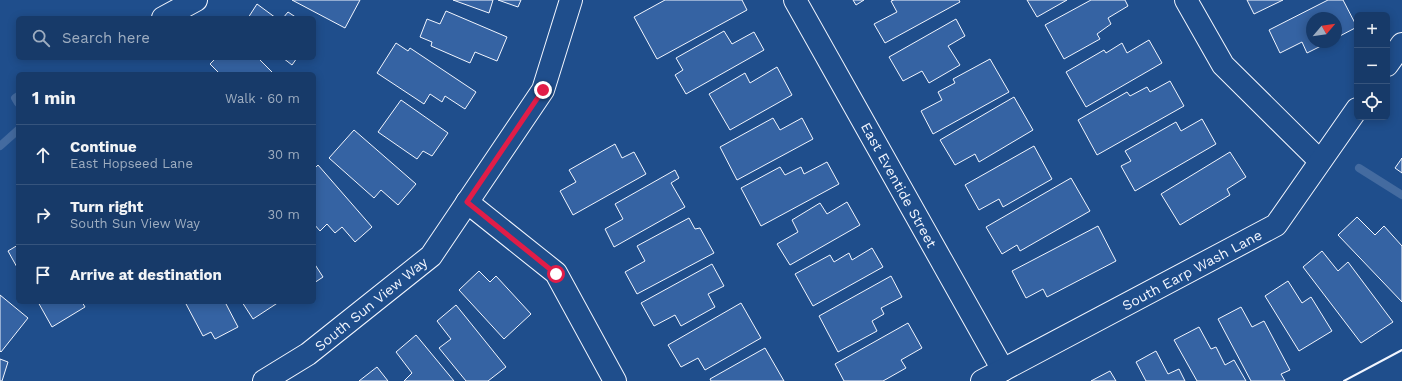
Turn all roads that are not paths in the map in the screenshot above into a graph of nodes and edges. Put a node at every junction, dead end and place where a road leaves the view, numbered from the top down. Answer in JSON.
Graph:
{"nodes":[{"id":1,"x":196,"y":0,"type":"edge"},
{"id":2,"x":571,"y":0,"type":"edge"},
{"id":3,"x":795,"y":0,"type":"edge"},
{"id":4,"x":1186,"y":0,"type":"edge"},
{"id":5,"x":167,"y":16,"type":"edge"},
{"id":6,"x":1402,"y":44,"type":"edge"},
{"id":7,"x":1390,"y":61,"type":"edge"},
{"id":8,"x":1354,"y":113,"type":"edge"},
{"id":9,"x":1320,"y":161,"type":"junction"},
{"id":10,"x":467,"y":202,"type":"junction"},
{"id":11,"x":1003,"y":370,"type":"junction"},
{"id":12,"x":264,"y":381,"type":"edge"},
{"id":13,"x":616,"y":381,"type":"edge"},
{"id":14,"x":982,"y":381,"type":"edge"}],
"edges":[{"from":1,"to":5,"type":"street"},
{"from":2,"to":10,"type":"street","name":"South Sun View Way"},
{"from":3,"to":11,"type":"street","name":"East Eventide Street"},
{"from":4,"to":9,"type":"street"},
{"from":6,"to":7,"type":"street"},
{"from":8,"to":9,"type":"street","name":"South Earp Wash Lane"},
{"from":9,"to":11,"type":"street","name":"South Earp Wash Lane"},
{"from":10,"to":12,"type":"street","name":"South Sun View Way"},
{"from":10,"to":13,"type":"street"},
{"from":11,"to":14,"type":"street","name":"South Earp Wash Lane"}]}
